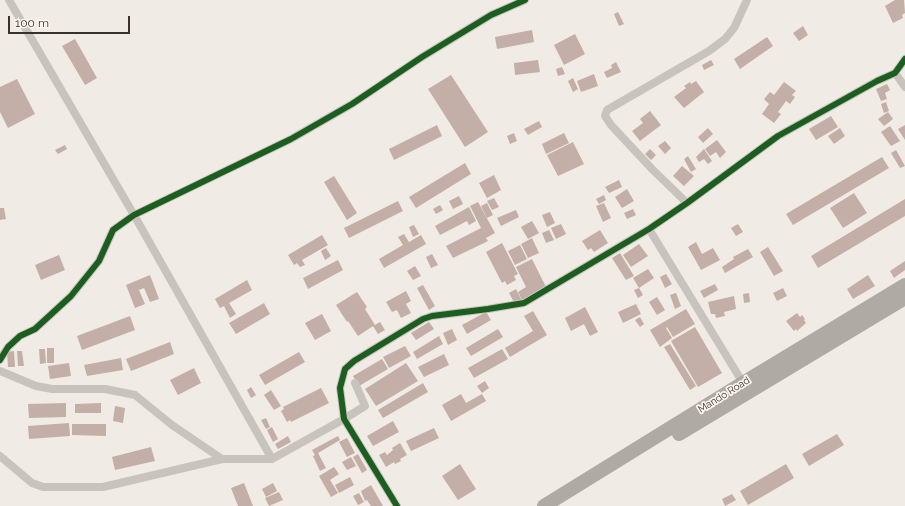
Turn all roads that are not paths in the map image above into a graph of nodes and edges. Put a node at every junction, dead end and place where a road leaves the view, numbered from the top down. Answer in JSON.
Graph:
{"nodes":[{"id":1,"x":9,"y":0,"type":"edge"},
{"id":2,"x":525,"y":0,"type":"edge"},
{"id":3,"x":747,"y":0,"type":"edge"},
{"id":4,"x":905,"y":58,"type":"edge"},
{"id":5,"x":895,"y":73,"type":"junction"},
{"id":6,"x":905,"y":87,"type":"edge"},
{"id":7,"x":687,"y":203,"type":"junction"},
{"id":8,"x":134,"y":215,"type":"junction"},
{"id":9,"x":649,"y":229,"type":"junction"},
{"id":10,"x":905,"y":286,"type":"edge"},
{"id":11,"x":905,"y":298,"type":"edge"},
{"id":12,"x":0,"y":360,"type":"edge"},
{"id":13,"x":0,"y":371,"type":"edge"},
{"id":14,"x":355,"y":383,"type":"dead end"},
{"id":15,"x":743,"y":383,"type":"junction"},
{"id":16,"x":344,"y":419,"type":"junction"},
{"id":17,"x":0,"y":456,"type":"edge"},
{"id":18,"x":222,"y":459,"type":"junction"},
{"id":19,"x":272,"y":459,"type":"junction"},
{"id":20,"x":397,"y":506,"type":"edge"},
{"id":21,"x":544,"y":506,"type":"edge"},
{"id":22,"x":559,"y":506,"type":"edge"}],
"edges":[{"from":1,"to":8,"type":"street"},
{"from":2,"to":8,"type":"street"},
{"from":3,"to":7,"type":"street"},
{"from":4,"to":5,"type":"street"},
{"from":5,"to":6,"type":"street"},
{"from":5,"to":7,"type":"street"},
{"from":7,"to":9,"type":"street"},
{"from":8,"to":12,"type":"street"},
{"from":8,"to":19,"type":"street"},
{"from":9,"to":15,"type":"street"},
{"from":9,"to":16,"type":"street"},
{"from":10,"to":15,"type":"highway","name":"Mando Road"},
{"from":11,"to":22,"type":"highway","name":"Mando Road"},
{"from":13,"to":18,"type":"street"},
{"from":14,"to":16,"type":"street"},
{"from":15,"to":21,"type":"highway","name":"Mando Road"},
{"from":16,"to":19,"type":"street"},
{"from":16,"to":20,"type":"street"},
{"from":17,"to":18,"type":"street"},
{"from":18,"to":19,"type":"street"}]}
